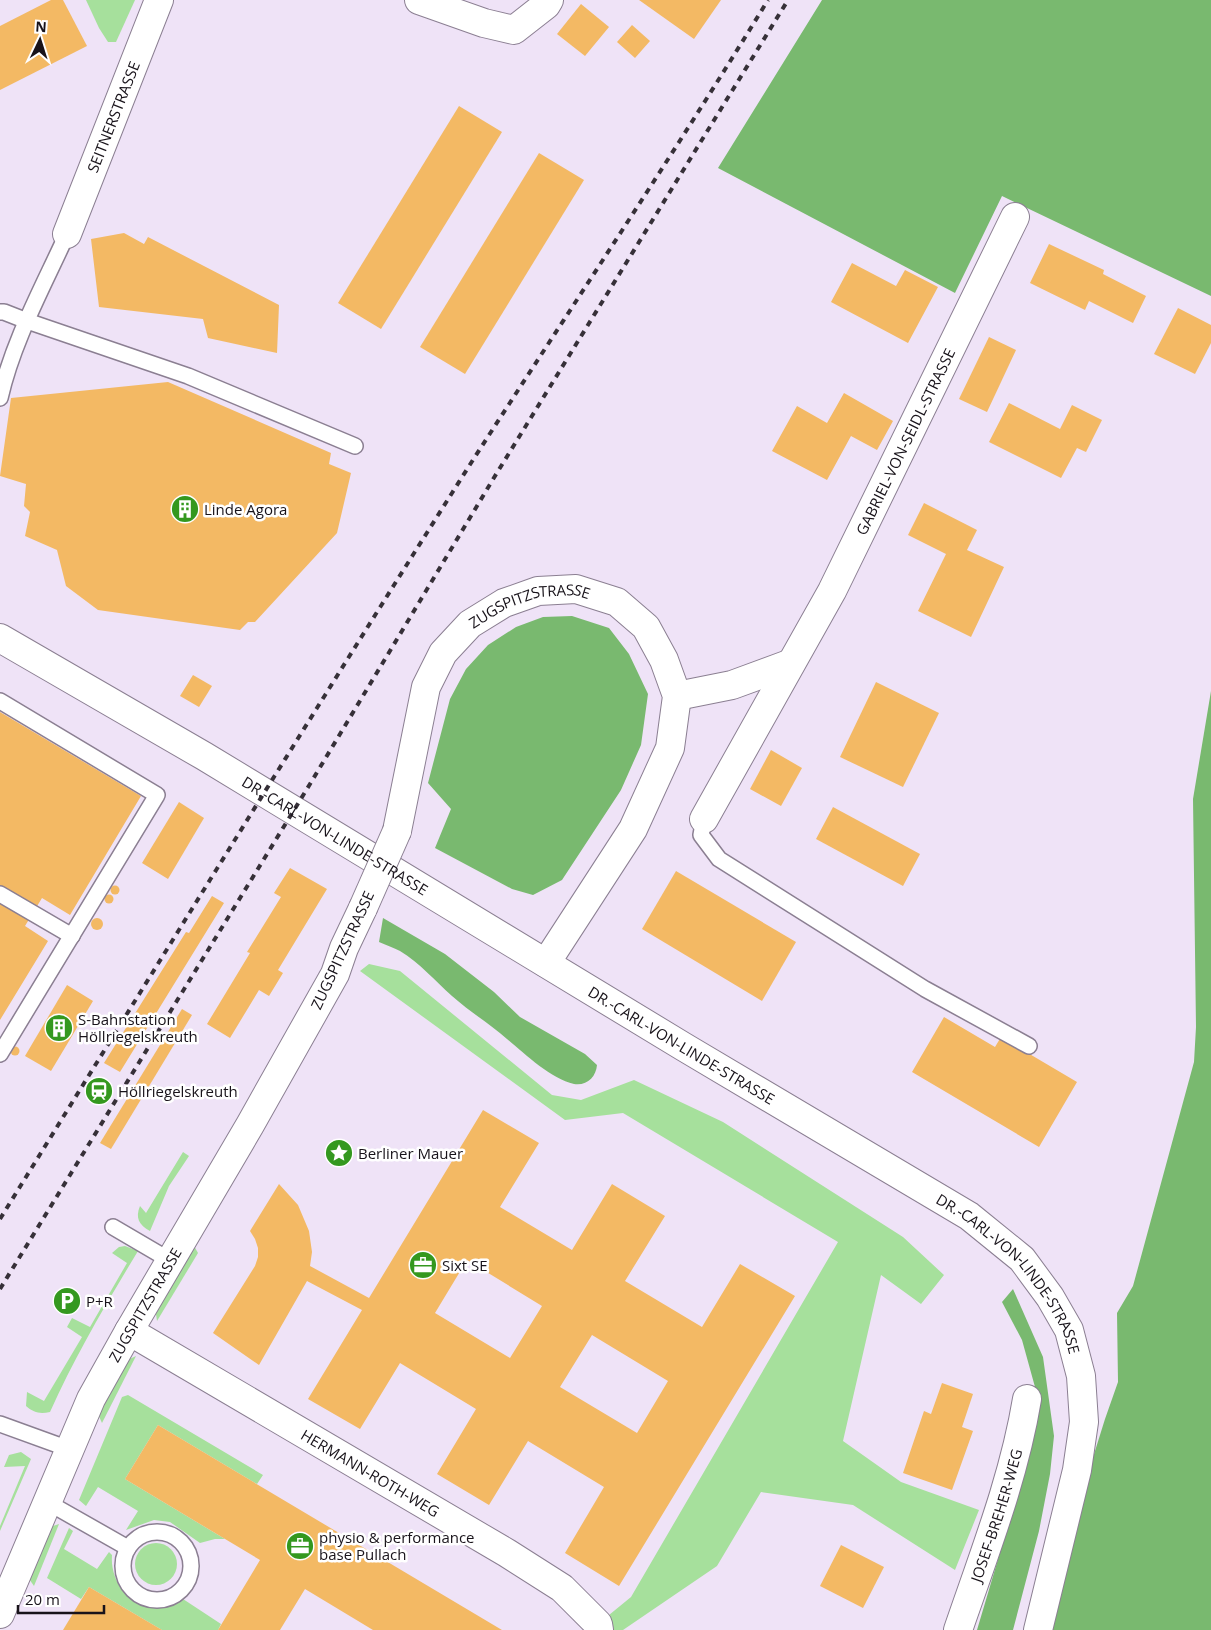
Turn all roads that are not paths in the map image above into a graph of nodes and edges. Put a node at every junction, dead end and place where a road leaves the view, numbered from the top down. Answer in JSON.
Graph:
{"nodes":[{"id":1,"x":160,"y":0,"type":"edge"},
{"id":2,"x":419,"y":0,"type":"edge"},
{"id":3,"x":549,"y":0,"type":"edge"},
{"id":4,"x":1015,"y":217,"type":"dead end"},
{"id":5,"x":67,"y":234,"type":"joint"},
{"id":6,"x":0,"y":312,"type":"edge"},
{"id":7,"x":27,"y":321,"type":"junction"},
{"id":8,"x":0,"y":398,"type":"edge"},
{"id":9,"x":355,"y":446,"type":"dead end"},
{"id":10,"x":0,"y":638,"type":"edge"},
{"id":11,"x":789,"y":664,"type":"junction"},
{"id":12,"x":677,"y":696,"type":"junction"},
{"id":13,"x":0,"y":700,"type":"edge"},
{"id":14,"x":704,"y":820,"type":"joint"},
{"id":15,"x":0,"y":894,"type":"edge"},
{"id":16,"x":72,"y":936,"type":"junction"},
{"id":17,"x":546,"y":964,"type":"junction"},
{"id":18,"x":1029,"y":1046,"type":"dead end"},
{"id":19,"x":0,"y":1054,"type":"edge"},
{"id":20,"x":113,"y":1227,"type":"dead end"},
{"id":21,"x":171,"y":1261,"type":"junction"},
{"id":22,"x":129,"y":1331,"type":"junction"},
{"id":23,"x":1027,"y":1399,"type":"dead end"},
{"id":24,"x":0,"y":1424,"type":"edge"},
{"id":25,"x":69,"y":1449,"type":"junction"},
{"id":26,"x":47,"y":1502,"type":"junction"},
{"id":27,"x":128,"y":1548,"type":"junction"},
{"id":28,"x":0,"y":1614,"type":"edge"},
{"id":29,"x":600,"y":1630,"type":"edge"},
{"id":30,"x":958,"y":1630,"type":"edge"},
{"id":31,"x":1038,"y":1630,"type":"edge"}],
"edges":[{"from":1,"to":5,"type":"street","name":"SEITNERSTRASSE"},
{"from":2,"to":3,"type":"street"},
{"from":4,"to":11,"type":"street","name":"GABRIEL-VON-SEIDL-STRASSE"},
{"from":5,"to":7,"type":"lane"},
{"from":6,"to":7,"type":"lane"},
{"from":7,"to":8,"type":"lane"},
{"from":7,"to":9,"type":"lane"},
{"from":10,"to":17,"type":"street","name":"DR.-CARL-VON-LINDE-STRASSE"},
{"from":11,"to":12,"type":"street"},
{"from":11,"to":14,"type":"street","name":"GABRIEL-VON-SEIDL-STRASSE"},
{"from":12,"to":17,"type":"street","name":"ZUGSPITZSTRASSE"},
{"from":12,"to":21,"type":"street","name":"ZUGSPITZSTRASSE","bridge":true},
{"from":13,"to":16,"type":"lane"},
{"from":14,"to":18,"type":"lane"},
{"from":15,"to":16,"type":"lane"},
{"from":16,"to":19,"type":"lane"},
{"from":17,"to":31,"type":"street","name":"DR.-CARL-VON-LINDE-STRASSE"},
{"from":20,"to":21,"type":"lane"},
{"from":21,"to":22,"type":"street","name":"ZUGSPITZSTRASSE"},
{"from":22,"to":25,"type":"street","name":"ZUGSPITZSTRASSE"},
{"from":22,"to":29,"type":"street","name":"HERMANN-ROTH-WEG"},
{"from":23,"to":30,"type":"street","name":"JOSEF-BREHER-WEG"},
{"from":24,"to":25,"type":"lane"},
{"from":25,"to":26,"type":"street","name":"ZUGSPITZSTRASSE"},
{"from":26,"to":27,"type":"lane"},
{"from":26,"to":28,"type":"street","name":"ZUGSPITZSTRASSE"},
{"from":27,"to":27,"type":"lane"}]}
